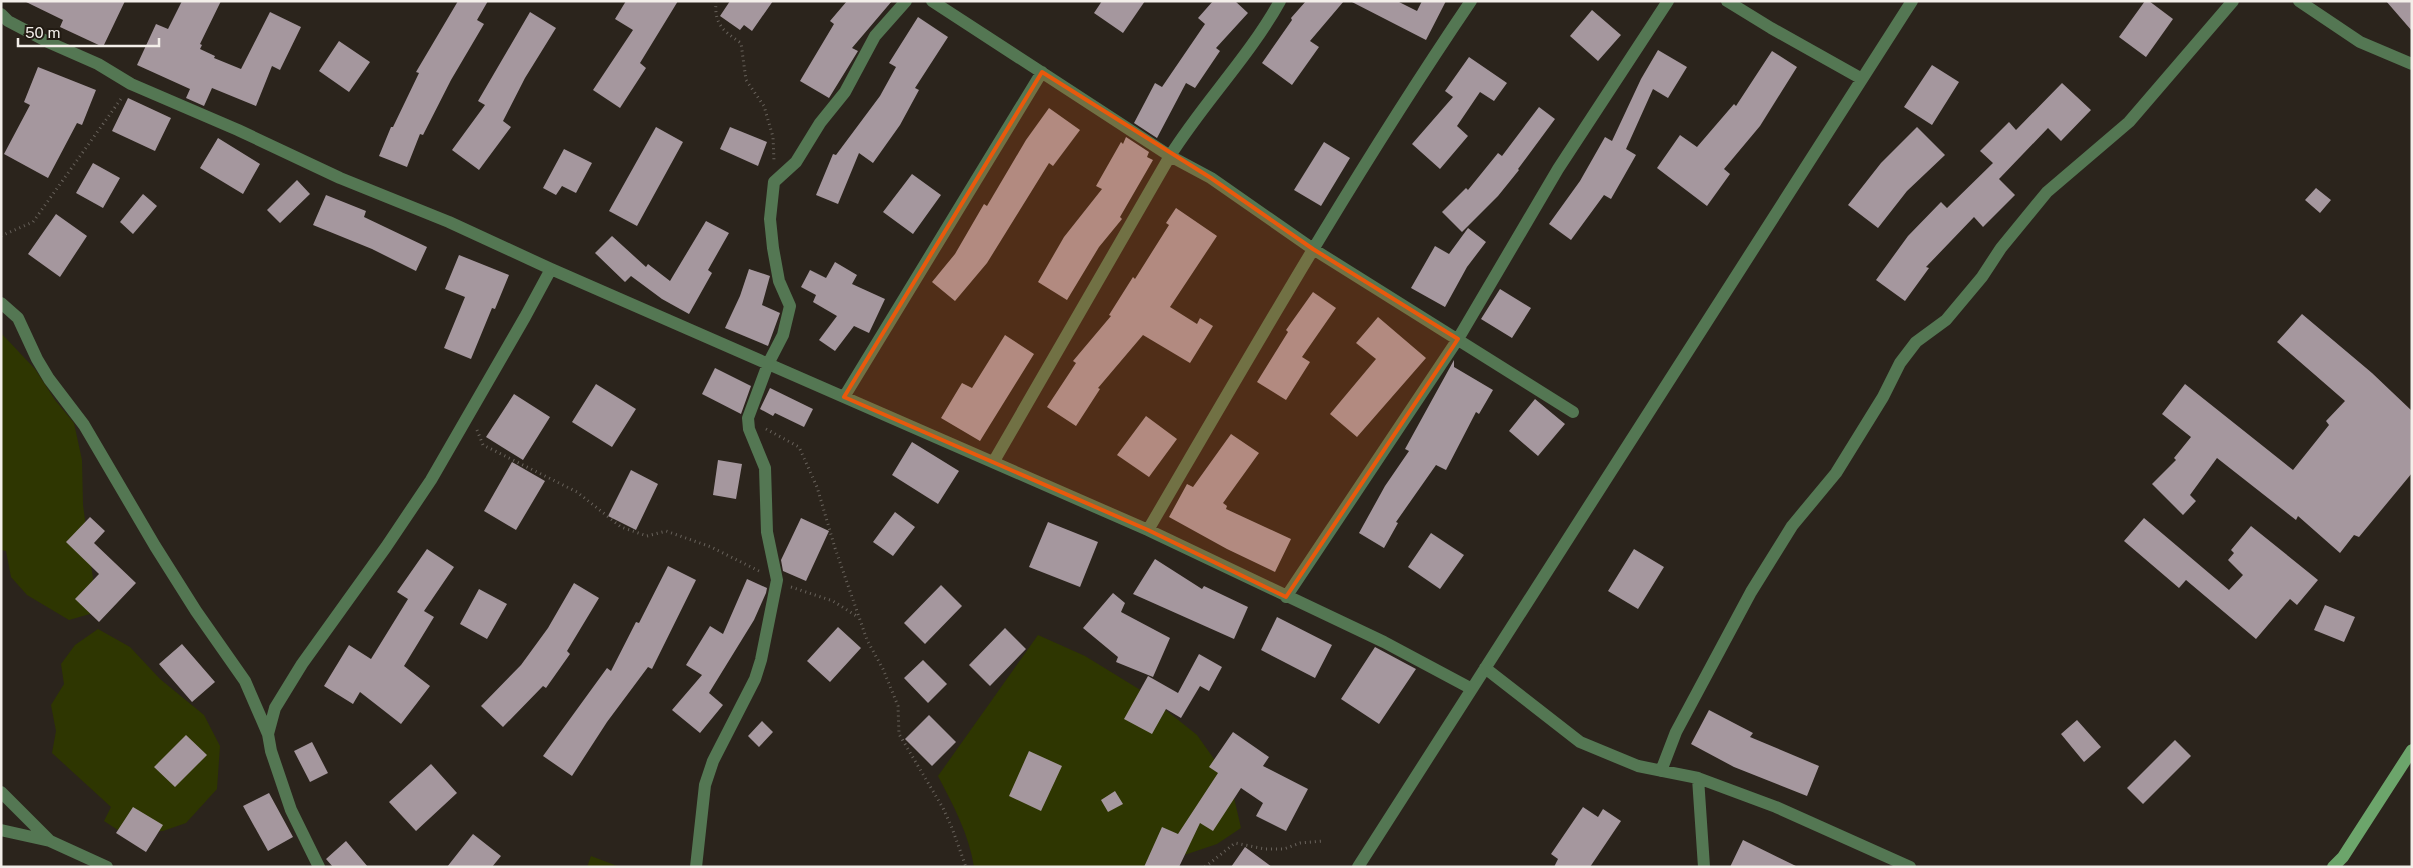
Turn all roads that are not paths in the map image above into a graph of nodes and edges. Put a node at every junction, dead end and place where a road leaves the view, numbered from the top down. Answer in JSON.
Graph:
{"nodes":[{"id":1,"x":906,"y":1,"type":"edge"},
{"id":2,"x":932,"y":1,"type":"edge"},
{"id":3,"x":1280,"y":1,"type":"edge"},
{"id":4,"x":1471,"y":1,"type":"edge"},
{"id":5,"x":1668,"y":1,"type":"edge"},
{"id":6,"x":1727,"y":1,"type":"edge"},
{"id":7,"x":1912,"y":1,"type":"edge"},
{"id":8,"x":2233,"y":1,"type":"edge"},
{"id":9,"x":2299,"y":1,"type":"edge"},
{"id":10,"x":1,"y":14,"type":"edge"},
{"id":11,"x":2412,"y":64,"type":"edge"},
{"id":12,"x":1042,"y":72,"type":"junction"},
{"id":13,"x":1862,"y":79,"type":"junction"},
{"id":14,"x":1170,"y":156,"type":"junction"},
{"id":15,"x":1313,"y":249,"type":"junction"},
{"id":16,"x":551,"y":269,"type":"junction"},
{"id":17,"x":1,"y":303,"type":"edge"},
{"id":18,"x":1458,"y":339,"type":"junction"},
{"id":19,"x":768,"y":364,"type":"junction"},
{"id":20,"x":844,"y":397,"type":"junction"},
{"id":21,"x":1573,"y":412,"type":"dead end"},
{"id":22,"x":994,"y":461,"type":"junction"},
{"id":23,"x":1148,"y":530,"type":"junction"},
{"id":24,"x":1286,"y":597,"type":"junction"},
{"id":25,"x":1485,"y":668,"type":"junction"},
{"id":26,"x":1472,"y":689,"type":"junction"},
{"id":27,"x":268,"y":734,"type":"junction"},
{"id":28,"x":2412,"y":750,"type":"edge"},
{"id":29,"x":1661,"y":771,"type":"junction"},
{"id":30,"x":1698,"y":778,"type":"junction"},
{"id":31,"x":1,"y":792,"type":"edge"},
{"id":32,"x":1,"y":830,"type":"edge"},
{"id":33,"x":50,"y":841,"type":"junction"},
{"id":34,"x":2341,"y":862,"type":"edge"},
{"id":35,"x":108,"y":867,"type":"edge"},
{"id":36,"x":318,"y":867,"type":"edge"},
{"id":37,"x":696,"y":867,"type":"edge"},
{"id":38,"x":1358,"y":867,"type":"edge"},
{"id":39,"x":1704,"y":867,"type":"edge"},
{"id":40,"x":1910,"y":867,"type":"edge"},
{"id":41,"x":2333,"y":867,"type":"edge"}],
"edges":[{"from":1,"to":19,"type":"street"},
{"from":2,"to":12,"type":"street"},
{"from":3,"to":14,"type":"street"},
{"from":4,"to":15,"type":"street"},
{"from":5,"to":18,"type":"street"},
{"from":6,"to":13,"type":"street"},
{"from":7,"to":13,"type":"street"},
{"from":8,"to":29,"type":"street"},
{"from":9,"to":11,"type":"street"},
{"from":10,"to":16,"type":"street"},
{"from":12,"to":14,"type":"street"},
{"from":12,"to":20,"type":"street"},
{"from":13,"to":25,"type":"street"},
{"from":14,"to":15,"type":"street"},
{"from":14,"to":22,"type":"street"},
{"from":15,"to":18,"type":"street"},
{"from":15,"to":23,"type":"street"},
{"from":16,"to":19,"type":"street"},
{"from":16,"to":27,"type":"street"},
{"from":17,"to":27,"type":"street"},
{"from":18,"to":21,"type":"street"},
{"from":18,"to":24,"type":"street"},
{"from":19,"to":20,"type":"street"},
{"from":19,"to":37,"type":"street"},
{"from":20,"to":22,"type":"street"},
{"from":22,"to":23,"type":"street"},
{"from":23,"to":24,"type":"street"},
{"from":24,"to":26,"type":"street"},
{"from":25,"to":26,"type":"street"},
{"from":25,"to":29,"type":"street"},
{"from":26,"to":38,"type":"street"},
{"from":27,"to":36,"type":"street"},
{"from":28,"to":34,"type":"street"},
{"from":29,"to":30,"type":"street"},
{"from":30,"to":39,"type":"street"},
{"from":30,"to":40,"type":"street"},
{"from":31,"to":33,"type":"street"},
{"from":32,"to":33,"type":"street"},
{"from":33,"to":35,"type":"street"},
{"from":34,"to":41,"type":"street"}]}
